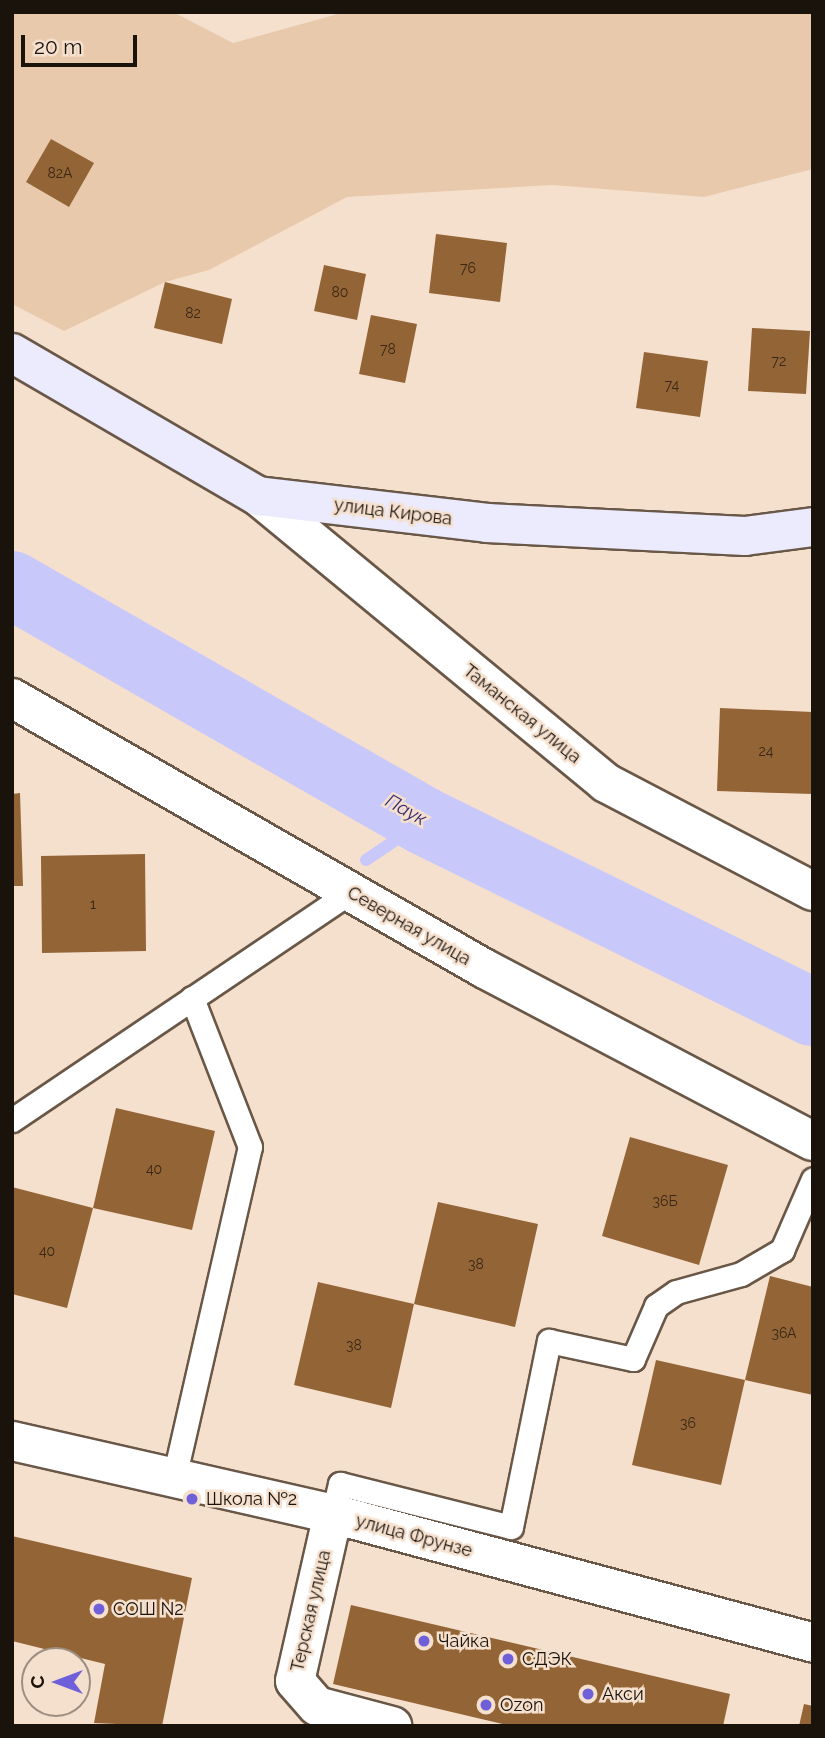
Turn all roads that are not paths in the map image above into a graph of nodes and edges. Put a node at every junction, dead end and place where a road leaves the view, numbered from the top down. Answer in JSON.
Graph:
{"nodes":[{"id":1,"x":12,"y":353,"type":"edge"},
{"id":2,"x":258,"y":496,"type":"junction"},
{"id":3,"x":813,"y":527,"type":"edge"},
{"id":4,"x":12,"y":698,"type":"edge"},
{"id":5,"x":813,"y":891,"type":"edge"},
{"id":6,"x":350,"y":892,"type":"junction"},
{"id":7,"x":192,"y":998,"type":"junction"},
{"id":8,"x":12,"y":1120,"type":"edge"},
{"id":9,"x":813,"y":1141,"type":"edge"},
{"id":10,"x":813,"y":1179,"type":"edge"},
{"id":11,"x":12,"y":1441,"type":"edge"},
{"id":12,"x":174,"y":1478,"type":"junction"},
{"id":13,"x":333,"y":1514,"type":"junction"},
{"id":14,"x":813,"y":1643,"type":"edge"},
{"id":15,"x":392,"y":1726,"type":"edge"}],
"edges":[{"from":1,"to":2,"type":"main road","name":"улица Кирова"},
{"from":2,"to":3,"type":"main road","name":"улица Кирова"},
{"from":2,"to":5,"type":"street","name":"Таманская улица"},
{"from":4,"to":6,"type":"street","name":"Северная улица"},
{"from":6,"to":7,"type":"lane"},
{"from":6,"to":9,"type":"street","name":"Северная улица"},
{"from":7,"to":8,"type":"lane"},
{"from":7,"to":12,"type":"lane"},
{"from":10,"to":13,"type":"lane"},
{"from":11,"to":12,"type":"street","name":"улица Фрунзе"},
{"from":12,"to":13,"type":"street","name":"улица Фрунзе"},
{"from":13,"to":14,"type":"street","name":"улица Фрунзе"},
{"from":13,"to":15,"type":"street","name":"Терская улица"}]}
